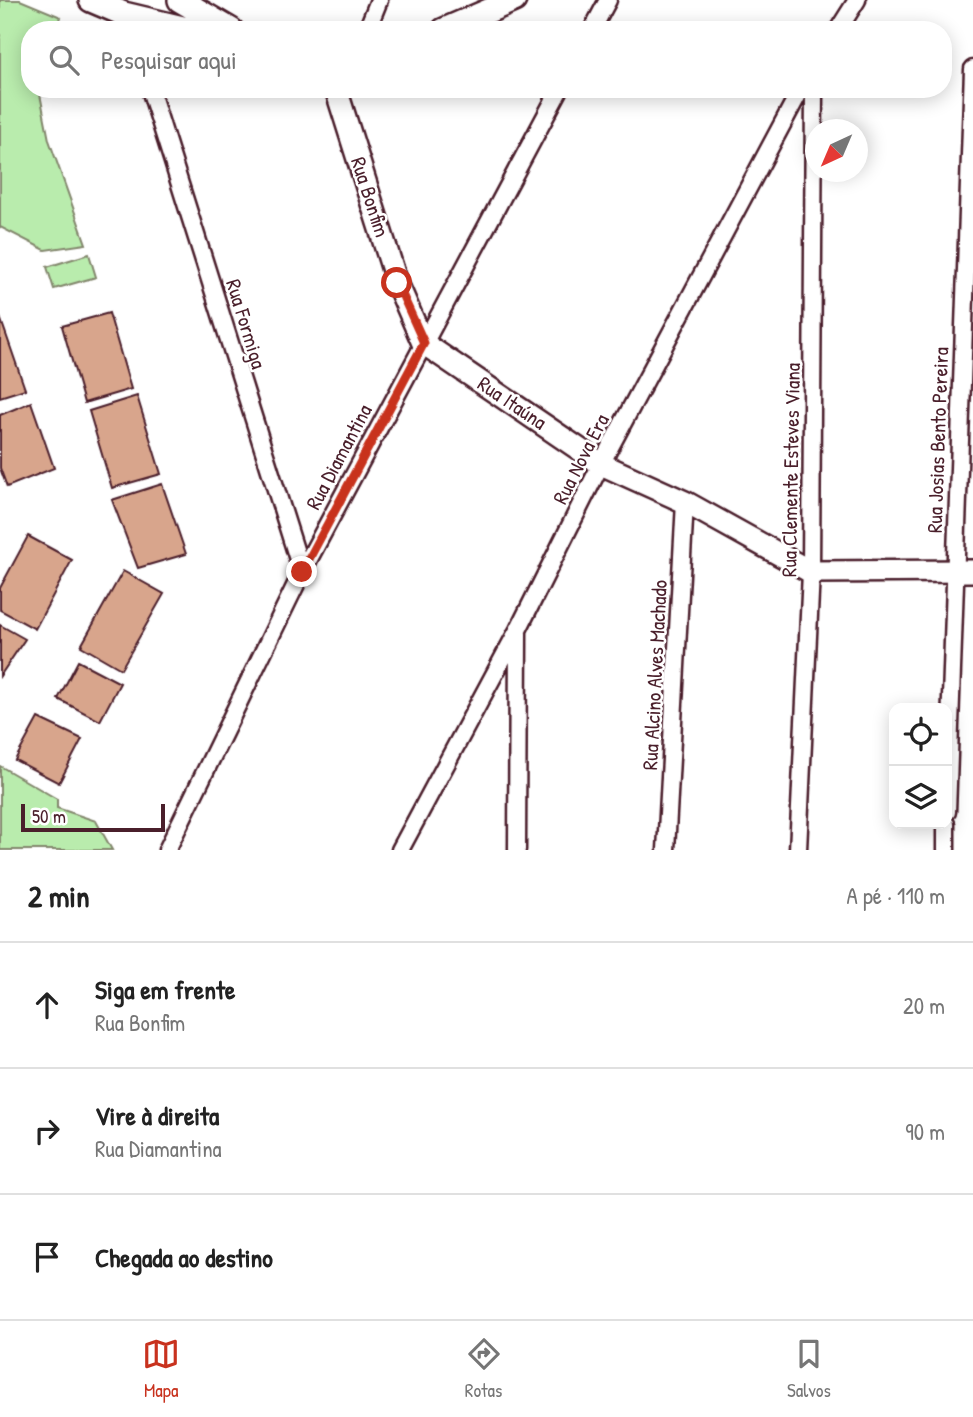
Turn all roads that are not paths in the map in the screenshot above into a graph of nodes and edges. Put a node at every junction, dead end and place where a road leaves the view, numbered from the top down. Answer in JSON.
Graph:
{"nodes":[{"id":1,"x":91,"y":0,"type":"edge"},
{"id":2,"x":143,"y":0,"type":"edge"},
{"id":3,"x":180,"y":0,"type":"edge"},
{"id":4,"x":379,"y":0,"type":"edge"},
{"id":5,"x":514,"y":0,"type":"edge"},
{"id":6,"x":608,"y":0,"type":"edge"},
{"id":7,"x":857,"y":0,"type":"edge"},
{"id":8,"x":125,"y":21,"type":"edge"},
{"id":9,"x":128,"y":21,"type":"edge"},
{"id":10,"x":216,"y":21,"type":"edge"},
{"id":11,"x":371,"y":21,"type":"edge"},
{"id":12,"x":465,"y":21,"type":"edge"},
{"id":13,"x":597,"y":21,"type":"edge"},
{"id":14,"x":844,"y":21,"type":"edge"},
{"id":15,"x":973,"y":69,"type":"edge"},
{"id":16,"x":153,"y":98,"type":"edge"},
{"id":17,"x":339,"y":98,"type":"edge"},
{"id":18,"x":555,"y":98,"type":"edge"},
{"id":19,"x":797,"y":98,"type":"edge"},
{"id":20,"x":814,"y":98,"type":"edge"},
{"id":21,"x":424,"y":343,"type":"junction"},
{"id":22,"x":601,"y":464,"type":"junction"},
{"id":23,"x":685,"y":502,"type":"junction"},
{"id":24,"x":964,"y":571,"type":"edge"},
{"id":25,"x":302,"y":572,"type":"junction"},
{"id":26,"x":811,"y":572,"type":"junction"},
{"id":27,"x":518,"y":630,"type":"junction"},
{"id":28,"x":950,"y":766,"type":"edge"},
{"id":29,"x":946,"y":829,"type":"edge"},
{"id":30,"x":167,"y":850,"type":"edge"},
{"id":31,"x":400,"y":850,"type":"edge"},
{"id":32,"x":517,"y":850,"type":"edge"},
{"id":33,"x":666,"y":850,"type":"edge"},
{"id":34,"x":798,"y":850,"type":"edge"},
{"id":35,"x":946,"y":850,"type":"edge"}],
"edges":[{"from":1,"to":8,"type":"main road"},
{"from":2,"to":9,"type":"main road"},
{"from":3,"to":10,"type":"main road"},
{"from":4,"to":11,"type":"street"},
{"from":5,"to":12,"type":"main road"},
{"from":6,"to":13,"type":"street"},
{"from":7,"to":14,"type":"street"},
{"from":15,"to":24,"type":"street","name":"Rua Josias Bento Pereira"},
{"from":16,"to":25,"type":"street","name":"Rua Formiga"},
{"from":17,"to":21,"type":"street","name":"Rua Bonfim"},
{"from":18,"to":21,"type":"street","name":"Rua Diamantina"},
{"from":19,"to":22,"type":"street","name":"Rua Nova Era"},
{"from":20,"to":26,"type":"street","name":"Rua Clemente Esteves Viana"},
{"from":21,"to":22,"type":"street","name":"Rua Itaúna"},
{"from":21,"to":25,"type":"street","name":"Rua Diamantina"},
{"from":22,"to":23,"type":"street","name":"Rua Itaúna"},
{"from":22,"to":27,"type":"street","name":"Rua Nova Era"},
{"from":23,"to":26,"type":"street","name":"Rua Itaúna"},
{"from":23,"to":33,"type":"street","name":"Rua Alcino Alves Machado"},
{"from":24,"to":26,"type":"street"},
{"from":24,"to":28,"type":"street","name":"Rua Josias Bento Pereira"},
{"from":25,"to":30,"type":"street","name":"Rua Diamantina"},
{"from":26,"to":34,"type":"street","name":"Rua Clemente Esteves Viana"},
{"from":27,"to":31,"type":"street","name":"Rua Nova Era"},
{"from":27,"to":32,"type":"street"},
{"from":29,"to":35,"type":"street"}]}
